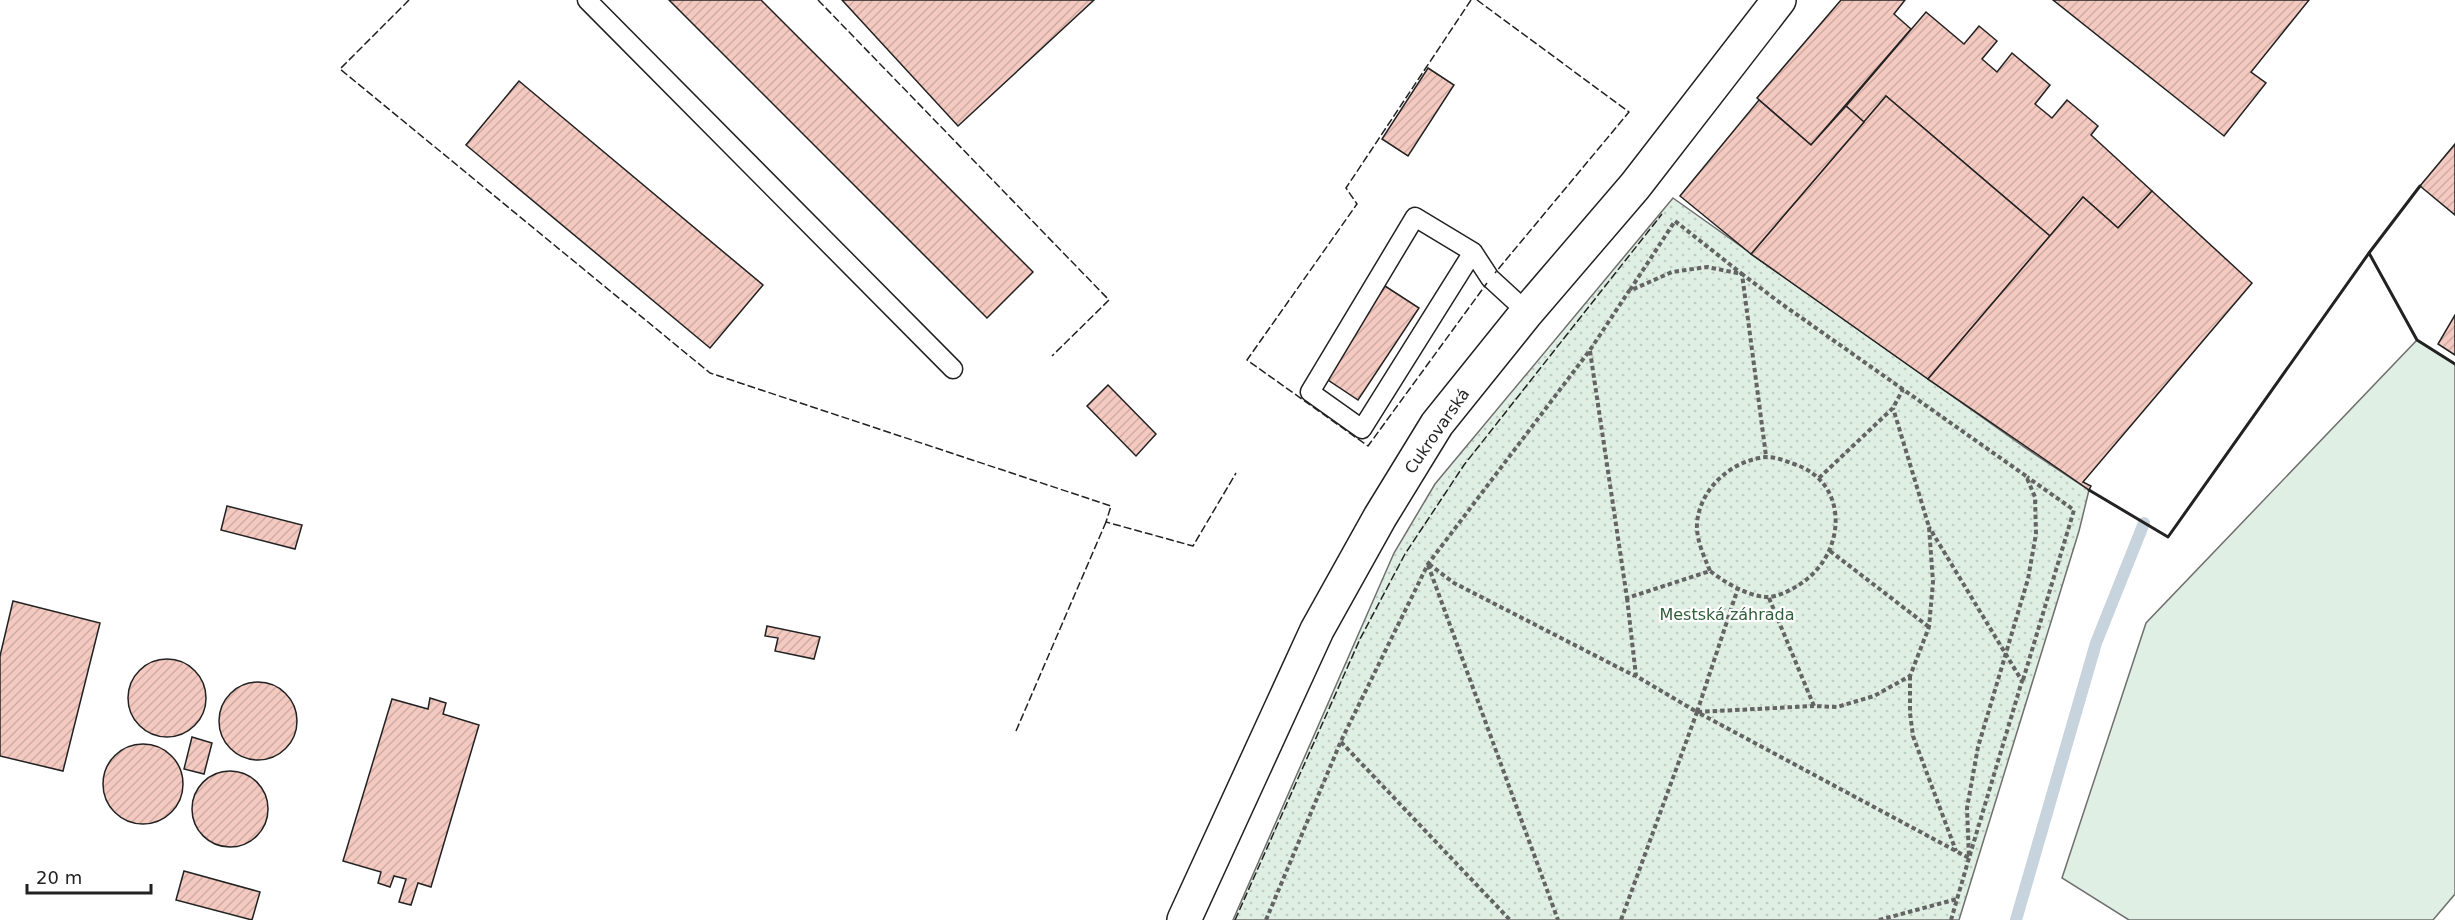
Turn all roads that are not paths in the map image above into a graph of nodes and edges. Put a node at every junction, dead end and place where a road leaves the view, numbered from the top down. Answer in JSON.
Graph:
{"nodes":[{"id":1,"x":587,"y":0,"type":"edge"},
{"id":2,"x":1778,"y":0,"type":"edge"},
{"id":3,"x":1473,"y":252,"type":"junction"},
{"id":4,"x":1527,"y":312,"type":"junction"},
{"id":5,"x":953,"y":369,"type":"dead end"},
{"id":6,"x":1184,"y":920,"type":"edge"}],
"edges":[{"from":1,"to":5,"type":"lane"},
{"from":2,"to":4,"type":"main road","name":"Cukrovarská"},
{"from":3,"to":3,"type":"lane"},
{"from":3,"to":4,"type":"lane"},
{"from":4,"to":6,"type":"main road","name":"Cukrovarská"}]}
